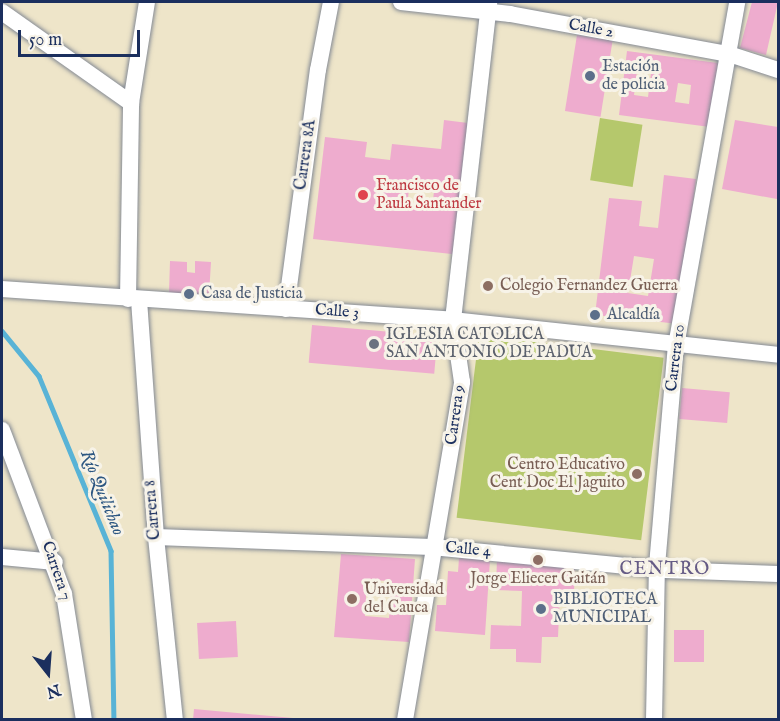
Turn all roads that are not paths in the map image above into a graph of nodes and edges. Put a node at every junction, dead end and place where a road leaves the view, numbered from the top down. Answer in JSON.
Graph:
{"nodes":[{"id":1,"x":147,"y":2,"type":"edge"},
{"id":2,"x":331,"y":2,"type":"edge"},
{"id":3,"x":401,"y":2,"type":"edge"},
{"id":4,"x":737,"y":2,"type":"edge"},
{"id":5,"x":488,"y":6,"type":"edge"},
{"id":6,"x":2,"y":12,"type":"edge"},
{"id":7,"x":729,"y":54,"type":"junction"},
{"id":8,"x":778,"y":70,"type":"edge"},
{"id":9,"x":131,"y":103,"type":"junction"},
{"id":10,"x":3,"y":284,"type":"edge"},
{"id":11,"x":133,"y":300,"type":"junction"},
{"id":12,"x":286,"y":309,"type":"junction"},
{"id":13,"x":453,"y":320,"type":"junction"},
{"id":14,"x":676,"y":346,"type":"junction"},
{"id":15,"x":778,"y":355,"type":"edge"},
{"id":16,"x":2,"y":430,"type":"edge"},
{"id":17,"x":156,"y":537,"type":"junction"},
{"id":18,"x":432,"y":547,"type":"junction"},
{"id":19,"x":2,"y":557,"type":"edge"},
{"id":20,"x":55,"y":562,"type":"junction"},
{"id":21,"x":657,"y":566,"type":"junction"},
{"id":22,"x":778,"y":574,"type":"edge"},
{"id":23,"x":84,"y":720,"type":"edge"},
{"id":24,"x":175,"y":720,"type":"edge"},
{"id":25,"x":405,"y":720,"type":"edge"},
{"id":26,"x":654,"y":720,"type":"edge"}],
"edges":[{"from":1,"to":9,"type":"street","name":"Carrera 8"},
{"from":2,"to":12,"type":"street","name":"Carrera 8A"},
{"from":3,"to":5,"type":"street","name":"Calle 2"},
{"from":4,"to":7,"type":"street","name":"Carrera 10"},
{"from":5,"to":7,"type":"street","name":"Calle 2"},
{"from":5,"to":13,"type":"street","name":"Carrera 9"},
{"from":6,"to":9,"type":"street"},
{"from":7,"to":8,"type":"street","name":"Calle 2"},
{"from":7,"to":14,"type":"street","name":"Carrera 10"},
{"from":9,"to":11,"type":"street","name":"Carrera 8"},
{"from":10,"to":11,"type":"street","name":"Calle 3"},
{"from":11,"to":12,"type":"street","name":"Calle 3"},
{"from":11,"to":17,"type":"street","name":"Carrera 8"},
{"from":12,"to":13,"type":"street","name":"Calle 3"},
{"from":13,"to":14,"type":"street","name":"Calle 3"},
{"from":13,"to":18,"type":"street","name":"Carrera 9"},
{"from":14,"to":15,"type":"street","name":"Calle 3"},
{"from":14,"to":21,"type":"street","name":"Carrera 10"},
{"from":16,"to":20,"type":"street","name":"Carrera 7"},
{"from":17,"to":18,"type":"street","name":"Calle 4"},
{"from":17,"to":24,"type":"street","name":"Carrera 8"},
{"from":18,"to":21,"type":"street","name":"Calle 4"},
{"from":18,"to":25,"type":"street","name":"Carrera 9"},
{"from":19,"to":20,"type":"street"},
{"from":20,"to":23,"type":"street","name":"Carrera 7"},
{"from":21,"to":22,"type":"street","name":"Calle 4"},
{"from":21,"to":26,"type":"street","name":"Carrera 10"}]}
